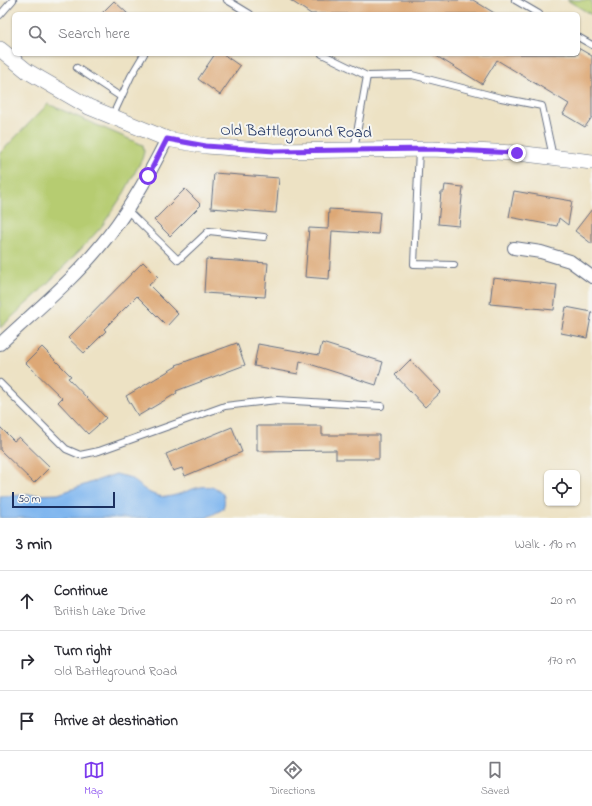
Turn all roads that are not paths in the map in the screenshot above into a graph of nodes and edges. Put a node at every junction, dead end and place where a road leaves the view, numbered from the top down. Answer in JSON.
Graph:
{"nodes":[{"id":1,"x":12,"y":0,"type":"edge"},
{"id":2,"x":228,"y":0,"type":"edge"},
{"id":3,"x":515,"y":0,"type":"edge"},
{"id":4,"x":247,"y":12,"type":"edge"},
{"id":5,"x":536,"y":12,"type":"edge"},
{"id":6,"x":0,"y":15,"type":"edge"},
{"id":7,"x":580,"y":38,"type":"edge"},
{"id":8,"x":592,"y":45,"type":"edge"},
{"id":9,"x":0,"y":49,"type":"edge"},
{"id":10,"x":143,"y":56,"type":"edge"},
{"id":11,"x":326,"y":56,"type":"edge"},
{"id":12,"x":77,"y":68,"type":"dead end"},
{"id":13,"x":367,"y":76,"type":"junction"},
{"id":14,"x":121,"y":97,"type":"junction"},
{"id":15,"x":112,"y":117,"type":"junction"},
{"id":16,"x":167,"y":139,"type":"junction"},
{"id":17,"x":419,"y":149,"type":"junction"},
{"id":18,"x":354,"y":150,"type":"junction"},
{"id":19,"x":553,"y":157,"type":"junction"},
{"id":20,"x":592,"y":162,"type":"edge"},
{"id":21,"x":127,"y":210,"type":"junction"},
{"id":22,"x":264,"y":237,"type":"dead end"},
{"id":23,"x":514,"y":248,"type":"dead end"},
{"id":24,"x":454,"y":265,"type":"dead end"},
{"id":25,"x":592,"y":277,"type":"edge"},
{"id":26,"x":0,"y":344,"type":"edge"},
{"id":27,"x":0,"y":383,"type":"edge"},
{"id":28,"x":381,"y":406,"type":"dead end"}],
"edges":[{"from":1,"to":6,"type":"lane"},
{"from":2,"to":4,"type":"lane"},
{"from":3,"to":5,"type":"lane"},
{"from":7,"to":8,"type":"lane"},
{"from":9,"to":15,"type":"street","name":"Old Battleground Road"},
{"from":10,"to":14,"type":"lane"},
{"from":11,"to":13,"type":"lane"},
{"from":12,"to":14,"type":"lane"},
{"from":13,"to":18,"type":"lane"},
{"from":13,"to":19,"type":"lane"},
{"from":14,"to":15,"type":"lane"},
{"from":15,"to":16,"type":"street","name":"Old Battleground Road"},
{"from":16,"to":18,"type":"street","name":"Old Battleground Road"},
{"from":16,"to":21,"type":"street"},
{"from":17,"to":18,"type":"street","name":"Old Battleground Road"},
{"from":17,"to":19,"type":"street","name":"Old Battleground Road"},
{"from":17,"to":24,"type":"lane"},
{"from":19,"to":20,"type":"street","name":"Old Battleground Road"},
{"from":21,"to":22,"type":"lane"},
{"from":21,"to":26,"type":"street"},
{"from":23,"to":25,"type":"street"},
{"from":27,"to":28,"type":"lane"}]}
